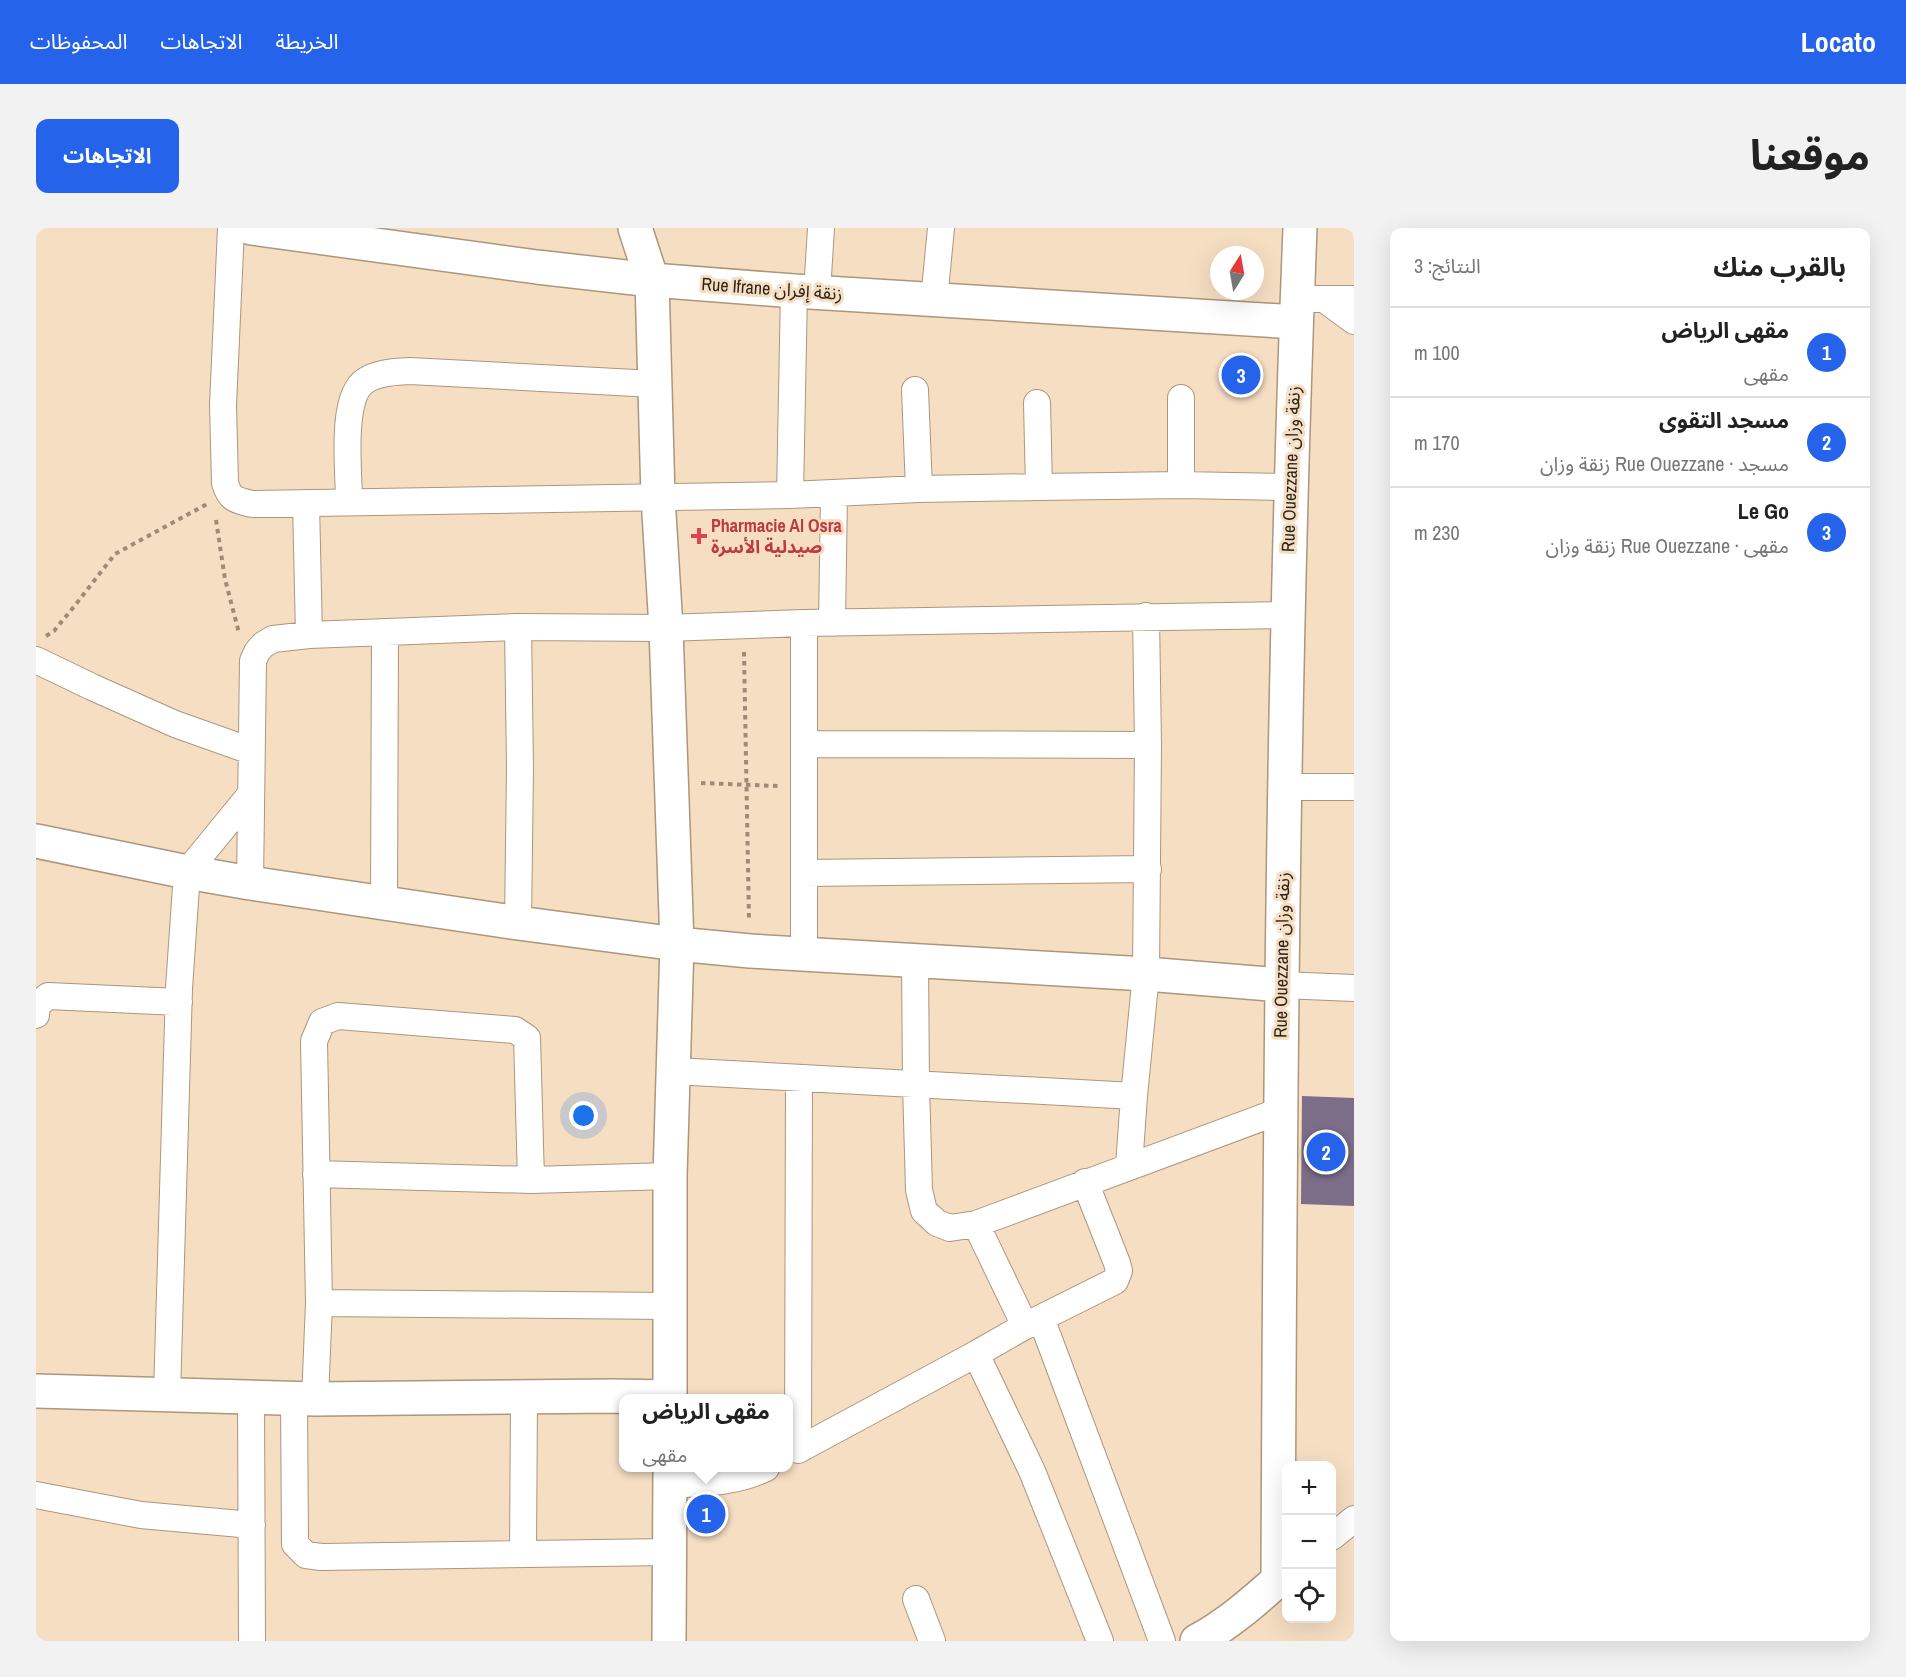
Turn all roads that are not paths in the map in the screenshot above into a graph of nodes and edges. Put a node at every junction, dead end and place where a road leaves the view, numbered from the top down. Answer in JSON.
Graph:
{"nodes":[{"id":1,"x":231,"y":228,"type":"edge"},
{"id":2,"x":251,"y":228,"type":"edge"},
{"id":3,"x":635,"y":228,"type":"edge"},
{"id":4,"x":821,"y":228,"type":"edge"},
{"id":5,"x":941,"y":228,"type":"edge"},
{"id":6,"x":1300,"y":228,"type":"edge"},
{"id":7,"x":378,"y":237,"type":"edge"},
{"id":8,"x":652,"y":280,"type":"junction"},
{"id":9,"x":806,"y":292,"type":"junction"},
{"id":10,"x":1354,"y":299,"type":"edge"},
{"id":11,"x":934,"y":300,"type":"junction"},
{"id":12,"x":1306,"y":307,"type":"junction"},
{"id":13,"x":1354,"y":321,"type":"edge"},
{"id":14,"x":654,"y":384,"type":"junction"},
{"id":15,"x":915,"y":390,"type":"dead end"},
{"id":16,"x":1181,"y":398,"type":"dead end"},
{"id":17,"x":1037,"y":403,"type":"dead end"},
{"id":18,"x":1181,"y":485,"type":"junction"},
{"id":19,"x":1040,"y":487,"type":"junction"},
{"id":20,"x":1290,"y":487,"type":"junction"},
{"id":21,"x":919,"y":489,"type":"junction"},
{"id":22,"x":834,"y":494,"type":"junction"},
{"id":23,"x":790,"y":495,"type":"junction"},
{"id":24,"x":658,"y":497,"type":"junction"},
{"id":25,"x":349,"y":501,"type":"junction"},
{"id":26,"x":306,"y":503,"type":"junction"},
{"id":27,"x":1287,"y":615,"type":"junction"},
{"id":28,"x":1146,"y":616,"type":"junction"},
{"id":29,"x":832,"y":622,"type":"junction"},
{"id":30,"x":804,"y":623,"type":"junction"},
{"id":31,"x":518,"y":627,"type":"junction"},
{"id":32,"x":666,"y":628,"type":"junction"},
{"id":33,"x":385,"y":632,"type":"junction"},
{"id":34,"x":309,"y":635,"type":"junction"},
{"id":35,"x":40,"y":648,"type":"edge"},
{"id":36,"x":804,"y":744,"type":"junction"},
{"id":37,"x":1148,"y":745,"type":"junction"},
{"id":38,"x":251,"y":751,"type":"junction"},
{"id":39,"x":1286,"y":788,"type":"junction"},
{"id":40,"x":1354,"y":788,"type":"edge"},
{"id":41,"x":250,"y":795,"type":"junction"},
{"id":42,"x":36,"y":841,"type":"edge"},
{"id":43,"x":1148,"y":869,"type":"junction"},
{"id":44,"x":187,"y":872,"type":"junction"},
{"id":45,"x":804,"y":873,"type":"junction"},
{"id":46,"x":250,"y":883,"type":"junction"},
{"id":47,"x":384,"y":902,"type":"junction"},
{"id":48,"x":518,"y":923,"type":"junction"},
{"id":49,"x":677,"y":944,"type":"junction"},
{"id":50,"x":804,"y":954,"type":"junction"},
{"id":51,"x":915,"y":961,"type":"junction"},
{"id":52,"x":1146,"y":974,"type":"junction"},
{"id":53,"x":1281,"y":985,"type":"junction"},
{"id":54,"x":1354,"y":988,"type":"edge"},
{"id":55,"x":179,"y":1002,"type":"junction"},
{"id":56,"x":36,"y":1015,"type":"edge"},
{"id":57,"x":674,"y":1071,"type":"junction"},
{"id":58,"x":799,"y":1078,"type":"junction"},
{"id":59,"x":916,"y":1084,"type":"junction"},
{"id":60,"x":1134,"y":1096,"type":"junction"},
{"id":61,"x":1280,"y":1111,"type":"junction"},
{"id":62,"x":1129,"y":1166,"type":"junction"},
{"id":63,"x":316,"y":1174,"type":"junction"},
{"id":64,"x":670,"y":1176,"type":"junction"},
{"id":65,"x":531,"y":1180,"type":"junction"},
{"id":66,"x":1085,"y":1182,"type":"junction"},
{"id":67,"x":976,"y":1224,"type":"junction"},
{"id":68,"x":319,"y":1303,"type":"junction"},
{"id":69,"x":670,"y":1306,"type":"junction"},
{"id":70,"x":1033,"y":1322,"type":"junction"},
{"id":71,"x":976,"y":1354,"type":"junction"},
{"id":72,"x":36,"y":1391,"type":"edge"},
{"id":73,"x":670,"y":1394,"type":"edge"},
{"id":74,"x":167,"y":1395,"type":"junction"},
{"id":75,"x":524,"y":1397,"type":"junction"},
{"id":76,"x":251,"y":1398,"type":"junction"},
{"id":77,"x":619,"y":1398,"type":"edge"},
{"id":78,"x":304,"y":1399,"type":"junction"},
{"id":79,"x":793,"y":1452,"type":"edge"},
{"id":80,"x":756,"y":1472,"type":"edge"},
{"id":81,"x":670,"y":1476,"type":"edge"},
{"id":82,"x":36,"y":1495,"type":"edge"},
{"id":83,"x":1354,"y":1519,"type":"edge"},
{"id":84,"x":252,"y":1525,"type":"junction"},
{"id":85,"x":1336,"y":1534,"type":"edge"},
{"id":86,"x":670,"y":1552,"type":"junction"},
{"id":87,"x":523,"y":1554,"type":"junction"},
{"id":88,"x":1282,"y":1577,"type":"edge"},
{"id":89,"x":916,"y":1599,"type":"dead end"},
{"id":90,"x":252,"y":1641,"type":"edge"},
{"id":91,"x":669,"y":1641,"type":"edge"},
{"id":92,"x":932,"y":1641,"type":"edge"},
{"id":93,"x":1100,"y":1641,"type":"edge"},
{"id":94,"x":1162,"y":1641,"type":"edge"},
{"id":95,"x":1197,"y":1641,"type":"edge"}],
"edges":[{"from":1,"to":26,"type":"street"},
{"from":2,"to":7,"type":"street","name":"Rue Ifrane زنقة إفران"},
{"from":3,"to":8,"type":"street"},
{"from":4,"to":9,"type":"street"},
{"from":5,"to":11,"type":"street"},
{"from":6,"to":12,"type":"street","name":"Rue Ouezzane زنقة وزان"},
{"from":7,"to":8,"type":"street","name":"Rue Ifrane زنقة إفران"},
{"from":8,"to":9,"type":"street","name":"Rue Ifrane زنقة إفران"},
{"from":8,"to":14,"type":"street"},
{"from":9,"to":11,"type":"street","name":"Rue Ifrane زنقة إفران"},
{"from":9,"to":23,"type":"street"},
{"from":10,"to":12,"type":"street"},
{"from":11,"to":12,"type":"street","name":"Rue Ifrane زنقة إفران"},
{"from":12,"to":13,"type":"street"},
{"from":12,"to":20,"type":"street","name":"Rue Ouezzane زنقة وزان"},
{"from":14,"to":24,"type":"street"},
{"from":14,"to":25,"type":"street"},
{"from":15,"to":21,"type":"street"},
{"from":16,"to":18,"type":"street"},
{"from":17,"to":19,"type":"street"},
{"from":18,"to":19,"type":"street"},
{"from":18,"to":20,"type":"street"},
{"from":19,"to":21,"type":"street"},
{"from":20,"to":27,"type":"street","name":"Rue Ouezzane زنقة وزان"},
{"from":21,"to":22,"type":"street"},
{"from":22,"to":23,"type":"street"},
{"from":22,"to":29,"type":"street"},
{"from":23,"to":24,"type":"street"},
{"from":24,"to":25,"type":"street"},
{"from":24,"to":32,"type":"street"},
{"from":25,"to":26,"type":"street"},
{"from":26,"to":34,"type":"street"},
{"from":27,"to":28,"type":"street"},
{"from":27,"to":39,"type":"street","name":"Rue Ouezzane زنقة وزان"},
{"from":28,"to":29,"type":"street"},
{"from":28,"to":37,"type":"street"},
{"from":29,"to":30,"type":"street"},
{"from":30,"to":32,"type":"street"},
{"from":30,"to":36,"type":"street"},
{"from":31,"to":32,"type":"street"},
{"from":31,"to":33,"type":"street"},
{"from":31,"to":48,"type":"street"},
{"from":32,"to":49,"type":"street"},
{"from":33,"to":34,"type":"street"},
{"from":33,"to":47,"type":"street"},
{"from":34,"to":38,"type":"street"},
{"from":35,"to":38,"type":"street"},
{"from":36,"to":37,"type":"street"},
{"from":36,"to":45,"type":"street"},
{"from":37,"to":43,"type":"street"},
{"from":38,"to":41,"type":"street"},
{"from":39,"to":40,"type":"street"},
{"from":39,"to":53,"type":"street","name":"Rue Ouezzane زنقة وزان"},
{"from":41,"to":44,"type":"street"},
{"from":41,"to":46,"type":"street"},
{"from":42,"to":44,"type":"street"},
{"from":43,"to":45,"type":"street"},
{"from":43,"to":52,"type":"street"},
{"from":44,"to":46,"type":"street"},
{"from":44,"to":55,"type":"street"},
{"from":45,"to":50,"type":"street"},
{"from":46,"to":47,"type":"street"},
{"from":47,"to":48,"type":"street"},
{"from":48,"to":49,"type":"street"},
{"from":49,"to":50,"type":"street"},
{"from":49,"to":57,"type":"street"},
{"from":50,"to":51,"type":"street"},
{"from":51,"to":52,"type":"street"},
{"from":51,"to":59,"type":"street"},
{"from":52,"to":53,"type":"street"},
{"from":52,"to":60,"type":"street"},
{"from":53,"to":54,"type":"street"},
{"from":53,"to":61,"type":"street","name":"Rue Ouezzane زنقة وزان"},
{"from":55,"to":56,"type":"street"},
{"from":55,"to":74,"type":"street"},
{"from":57,"to":58,"type":"street"},
{"from":57,"to":64,"type":"street"},
{"from":58,"to":59,"type":"street"},
{"from":58,"to":79,"type":"street"},
{"from":59,"to":60,"type":"street"},
{"from":59,"to":67,"type":"street"},
{"from":60,"to":62,"type":"street"},
{"from":61,"to":62,"type":"street"},
{"from":61,"to":88,"type":"street","name":"Rue Ouezzane زنقة وزان"},
{"from":62,"to":66,"type":"street"},
{"from":63,"to":65,"type":"street"},
{"from":63,"to":65,"type":"street"},
{"from":63,"to":68,"type":"street"},
{"from":64,"to":65,"type":"street"},
{"from":64,"to":69,"type":"street"},
{"from":66,"to":67,"type":"street"},
{"from":66,"to":70,"type":"street"},
{"from":67,"to":70,"type":"street"},
{"from":68,"to":69,"type":"street"},
{"from":68,"to":78,"type":"street"},
{"from":69,"to":73,"type":"street"},
{"from":70,"to":71,"type":"street"},
{"from":70,"to":94,"type":"street"},
{"from":71,"to":79,"type":"street"},
{"from":71,"to":93,"type":"street"},
{"from":72,"to":74,"type":"street"},
{"from":74,"to":76,"type":"street"},
{"from":75,"to":77,"type":"street"},
{"from":75,"to":78,"type":"street"},
{"from":75,"to":87,"type":"street"},
{"from":76,"to":78,"type":"street"},
{"from":76,"to":84,"type":"street"},
{"from":78,"to":87,"type":"street"},
{"from":80,"to":81,"type":"street"},
{"from":81,"to":86,"type":"street"},
{"from":82,"to":84,"type":"street"},
{"from":83,"to":85,"type":"street"},
{"from":84,"to":90,"type":"street"},
{"from":86,"to":87,"type":"street"},
{"from":86,"to":91,"type":"street"},
{"from":88,"to":95,"type":"street","name":"Rue Ouezzane زنقة وزان"},
{"from":89,"to":92,"type":"street"}]}
